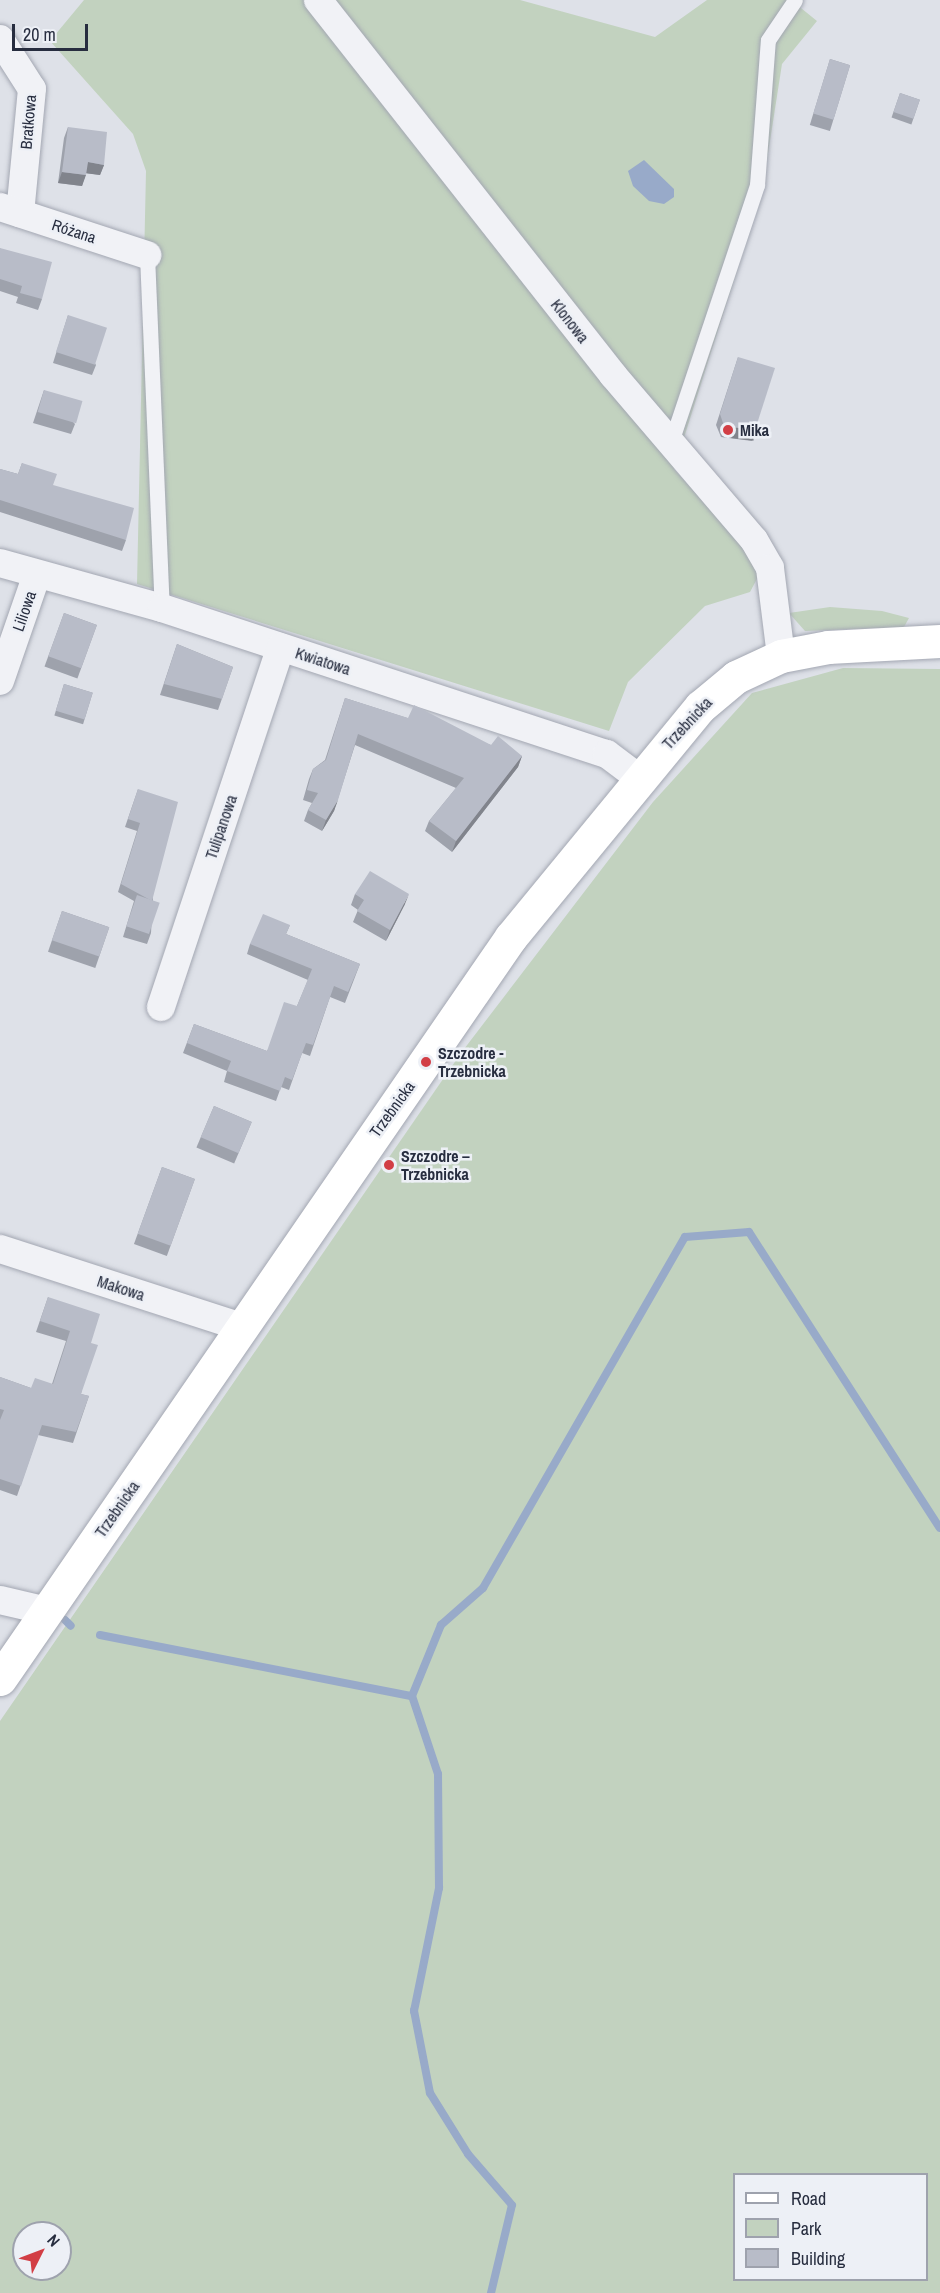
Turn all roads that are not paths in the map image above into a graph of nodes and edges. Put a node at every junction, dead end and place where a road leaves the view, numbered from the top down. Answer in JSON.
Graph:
{"nodes":[{"id":1,"x":318,"y":0,"type":"edge"},
{"id":2,"x":795,"y":0,"type":"edge"},
{"id":3,"x":0,"y":39,"type":"edge"},
{"id":4,"x":10,"y":210,"type":"edge"},
{"id":5,"x":147,"y":255,"type":"joint"},
{"id":6,"x":670,"y":445,"type":"junction"},
{"id":7,"x":0,"y":563,"type":"edge"},
{"id":8,"x":37,"y":574,"type":"junction"},
{"id":9,"x":162,"y":608,"type":"junction"},
{"id":10,"x":940,"y":642,"type":"edge"},
{"id":11,"x":281,"y":647,"type":"junction"},
{"id":12,"x":782,"y":656,"type":"junction"},
{"id":13,"x":0,"y":681,"type":"edge"},
{"id":14,"x":638,"y":777,"type":"junction"},
{"id":15,"x":160,"y":1007,"type":"dead end"},
{"id":16,"x":0,"y":1249,"type":"edge"},
{"id":17,"x":242,"y":1327,"type":"junction"},
{"id":18,"x":0,"y":1600,"type":"edge"},
{"id":19,"x":47,"y":1611,"type":"junction"},
{"id":20,"x":0,"y":1679,"type":"edge"}],
"edges":[{"from":1,"to":6,"type":"street","name":"Klonowa"},
{"from":2,"to":6,"type":"lane"},
{"from":3,"to":4,"type":"street","name":"Bratkowa"},
{"from":4,"to":5,"type":"street","name":"Różana"},
{"from":5,"to":9,"type":"lane"},
{"from":6,"to":12,"type":"street","name":"Klonowa"},
{"from":7,"to":8,"type":"street","name":"Kwiatowa"},
{"from":8,"to":9,"type":"street","name":"Kwiatowa"},
{"from":8,"to":13,"type":"street","name":"Liliowa"},
{"from":9,"to":11,"type":"street","name":"Kwiatowa"},
{"from":10,"to":12,"type":"street","name":"Trzebnicka"},
{"from":11,"to":14,"type":"street","name":"Kwiatowa"},
{"from":11,"to":15,"type":"street","name":"Tulipanowa"},
{"from":12,"to":14,"type":"street","name":"Trzebnicka"},
{"from":14,"to":17,"type":"street","name":"Trzebnicka"},
{"from":16,"to":17,"type":"street","name":"Makowa"},
{"from":17,"to":19,"type":"street","name":"Trzebnicka"},
{"from":18,"to":19,"type":"street"},
{"from":19,"to":20,"type":"street","name":"Trzebnicka"}]}
